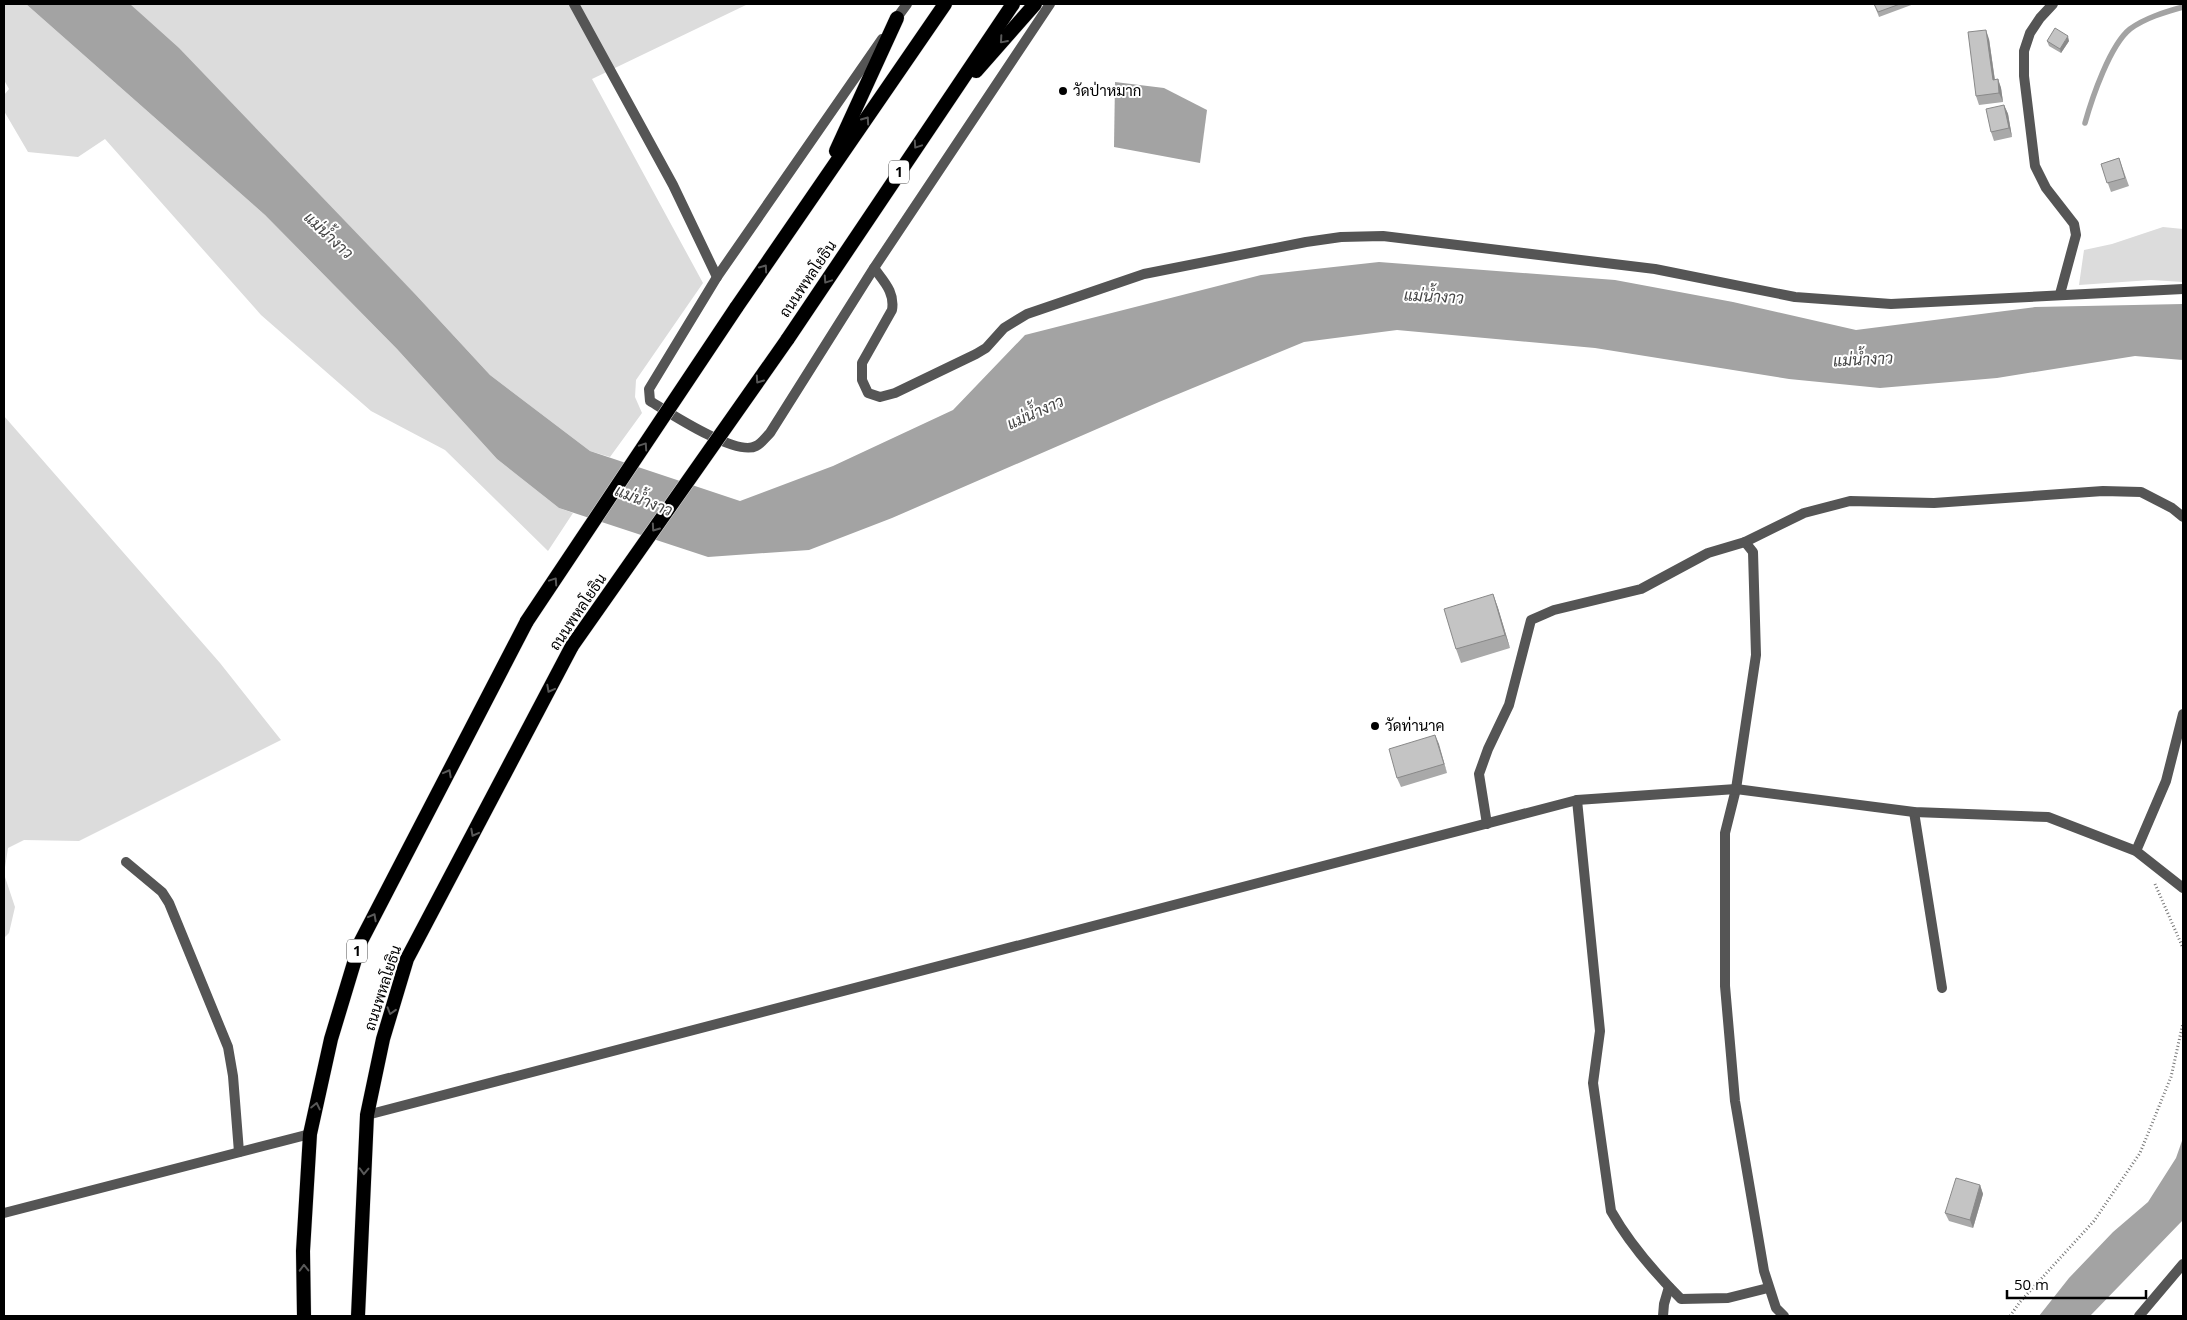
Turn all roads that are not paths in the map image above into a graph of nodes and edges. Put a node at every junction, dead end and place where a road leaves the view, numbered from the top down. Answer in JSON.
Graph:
{"nodes":[{"id":1,"x":574,"y":4,"type":"edge"},
{"id":2,"x":907,"y":4,"type":"edge"},
{"id":3,"x":946,"y":4,"type":"edge"},
{"id":4,"x":1013,"y":4,"type":"edge"},
{"id":5,"x":1035,"y":4,"type":"edge"},
{"id":6,"x":1050,"y":4,"type":"edge"},
{"id":7,"x":2053,"y":4,"type":"edge"},
{"id":8,"x":897,"y":18,"type":"junction"},
{"id":9,"x":935,"y":118,"type":"junction"},
{"id":10,"x":820,"y":186,"type":"junction"},
{"id":11,"x":874,"y":268,"type":"junction"},
{"id":12,"x":717,"y":277,"type":"junction"},
{"id":13,"x":2183,"y":289,"type":"edge"},
{"id":14,"x":2060,"y":294,"type":"junction"},
{"id":15,"x":2183,"y":517,"type":"edge"},
{"id":16,"x":1745,"y":542,"type":"junction"},
{"id":17,"x":2183,"y":714,"type":"edge"},
{"id":18,"x":1736,"y":789,"type":"junction"},
{"id":19,"x":1577,"y":800,"type":"junction"},
{"id":20,"x":1914,"y":812,"type":"junction"},
{"id":21,"x":1487,"y":824,"type":"junction"},
{"id":22,"x":2136,"y":851,"type":"junction"},
{"id":23,"x":126,"y":862,"type":"dead end"},
{"id":24,"x":2183,"y":888,"type":"edge"},
{"id":25,"x":1942,"y":988,"type":"dead end"},
{"id":26,"x":367,"y":1115,"type":"junction"},
{"id":27,"x":310,"y":1134,"type":"junction"},
{"id":28,"x":239,"y":1152,"type":"junction"},
{"id":29,"x":4,"y":1213,"type":"edge"},
{"id":30,"x":2183,"y":1264,"type":"edge"},
{"id":31,"x":1669,"y":1287,"type":"junction"},
{"id":32,"x":1768,"y":1288,"type":"junction"},
{"id":33,"x":304,"y":1316,"type":"edge"},
{"id":34,"x":358,"y":1316,"type":"edge"},
{"id":35,"x":1663,"y":1316,"type":"edge"},
{"id":36,"x":1784,"y":1316,"type":"edge"},
{"id":37,"x":2139,"y":1316,"type":"edge"}],
"edges":[{"from":1,"to":12,"type":"street"},
{"from":2,"to":8,"type":"street"},
{"from":10,"to":3,"type":"highway","number":"1","one_way":true},
{"from":4,"to":9,"type":"highway","name":"ถนนพหลโยธิน","number":"1"},
{"from":5,"to":9,"type":"highway","one_way":true},
{"from":6,"to":11,"type":"street"},
{"from":7,"to":14,"type":"street"},
{"from":8,"to":10,"type":"highway"},
{"from":8,"to":12,"type":"street"},
{"from":9,"to":26,"type":"highway","name":"ถนนพหลโยธิน","number":"1","one_way":true,"bridge":true},
{"from":27,"to":10,"type":"highway","number":"1","one_way":true,"bridge":true},
{"from":11,"to":12,"type":"street"},
{"from":11,"to":14,"type":"street"},
{"from":13,"to":14,"type":"street"},
{"from":15,"to":16,"type":"street"},
{"from":16,"to":18,"type":"street"},
{"from":16,"to":21,"type":"street"},
{"from":17,"to":22,"type":"street"},
{"from":18,"to":19,"type":"street"},
{"from":18,"to":20,"type":"street"},
{"from":18,"to":32,"type":"street"},
{"from":19,"to":21,"type":"street"},
{"from":19,"to":31,"type":"street"},
{"from":20,"to":22,"type":"street"},
{"from":20,"to":25,"type":"street"},
{"from":21,"to":26,"type":"street"},
{"from":22,"to":24,"type":"street"},
{"from":23,"to":28,"type":"street"},
{"from":26,"to":34,"type":"highway","name":"ถนนพหลโยธิน","number":"1","one_way":true},
{"from":27,"to":28,"type":"street"},
{"from":33,"to":27,"type":"highway","number":"1","one_way":true},
{"from":28,"to":29,"type":"street"},
{"from":30,"to":37,"type":"street"},
{"from":31,"to":32,"type":"street"},
{"from":31,"to":35,"type":"street"},
{"from":32,"to":36,"type":"street"}]}
